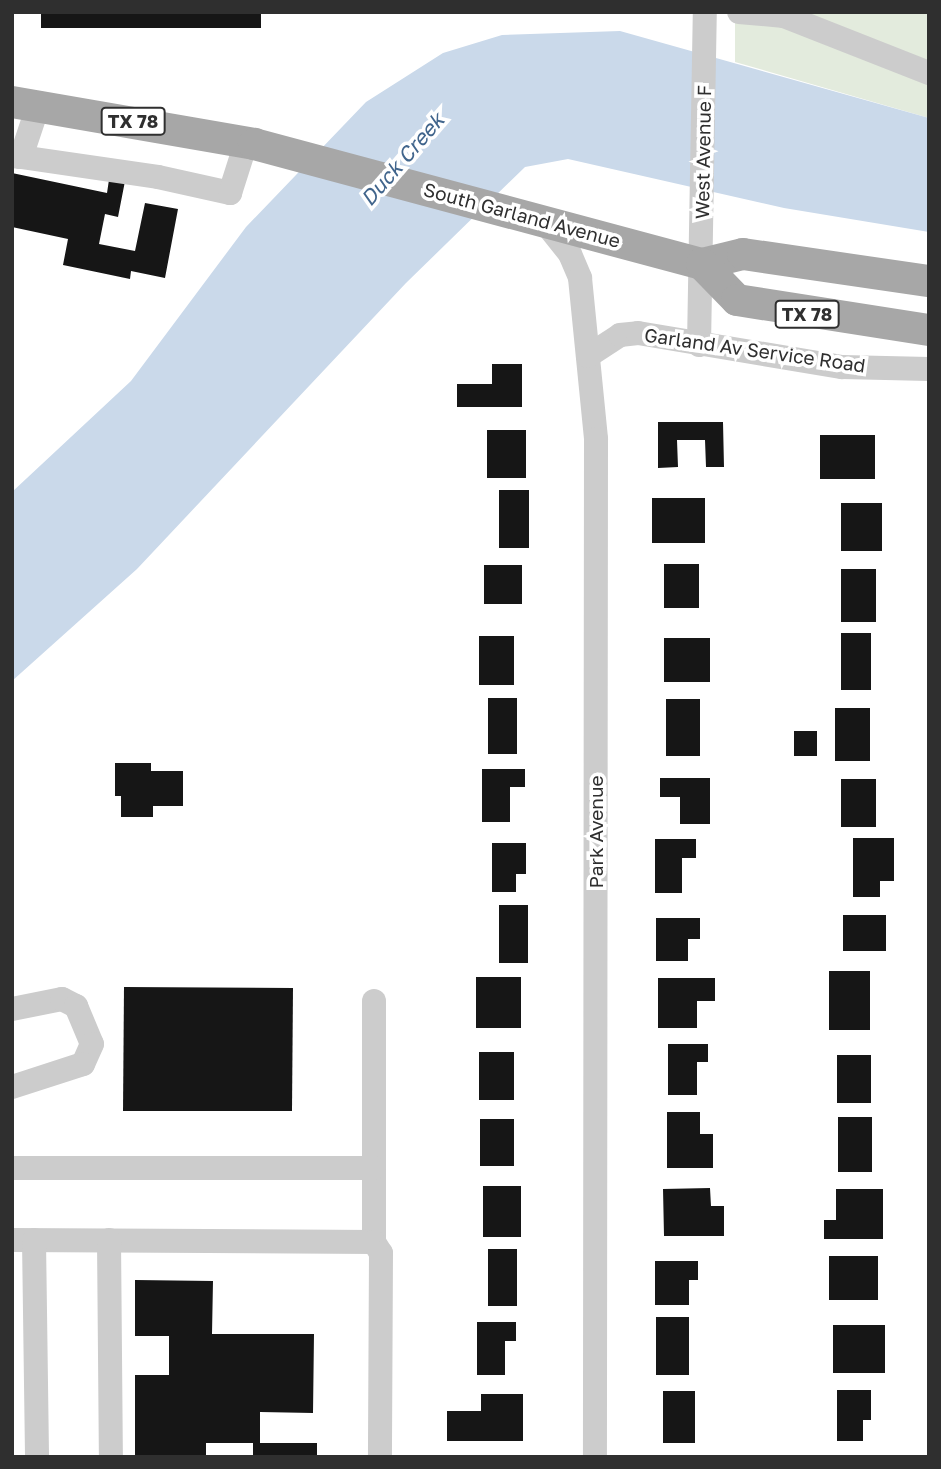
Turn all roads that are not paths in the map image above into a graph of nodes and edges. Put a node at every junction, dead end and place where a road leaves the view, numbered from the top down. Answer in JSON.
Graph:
{"nodes":[{"id":1,"x":705,"y":12,"type":"edge"},
{"id":2,"x":739,"y":12,"type":"edge"},
{"id":3,"x":929,"y":73,"type":"edge"},
{"id":4,"x":26,"y":102,"type":"edge"},
{"id":5,"x":250,"y":143,"type":"junction"},
{"id":6,"x":17,"y":157,"type":"edge"},
{"id":7,"x":542,"y":220,"type":"junction"},
{"id":8,"x":701,"y":278,"type":"junction"},
{"id":9,"x":929,"y":281,"type":"edge"},
{"id":10,"x":929,"y":330,"type":"edge"},
{"id":11,"x":699,"y":345,"type":"junction"},
{"id":12,"x":588,"y":356,"type":"junction"},
{"id":13,"x":929,"y":369,"type":"edge"},
{"id":14,"x":374,"y":1001,"type":"dead end"},
{"id":15,"x":12,"y":1009,"type":"edge"},
{"id":16,"x":12,"y":1087,"type":"edge"},
{"id":17,"x":12,"y":1168,"type":"edge"},
{"id":18,"x":374,"y":1168,"type":"junction"},
{"id":19,"x":23,"y":1240,"type":"edge"},
{"id":20,"x":109,"y":1240,"type":"junction"},
{"id":21,"x":374,"y":1242,"type":"junction"},
{"id":22,"x":37,"y":1457,"type":"edge"},
{"id":23,"x":111,"y":1457,"type":"edge"},
{"id":24,"x":380,"y":1457,"type":"edge"},
{"id":25,"x":595,"y":1457,"type":"edge"}],
"edges":[{"from":1,"to":8,"type":"street","name":"West Avenue F"},
{"from":2,"to":3,"type":"street"},
{"from":4,"to":5,"type":"main road","name":"South Garland Avenue","number":"TX 78"},
{"from":4,"to":6,"type":"street"},
{"from":5,"to":6,"type":"street"},
{"from":5,"to":7,"type":"main road","name":"South Garland Avenue","number":"TX 78"},
{"from":7,"to":8,"type":"main road","name":"South Garland Avenue","number":"TX 78"},
{"from":7,"to":12,"type":"street","name":"Park Avenue"},
{"from":8,"to":9,"type":"main road","name":"South Garland Avenue","number":"TX 78"},
{"from":8,"to":10,"type":"main road","number":"TX 78"},
{"from":8,"to":11,"type":"street"},
{"from":11,"to":12,"type":"street","name":"Garland Av Service Road"},
{"from":11,"to":13,"type":"street","name":"Garland Av Service Road"},
{"from":12,"to":25,"type":"street","name":"Park Avenue"},
{"from":14,"to":18,"type":"street"},
{"from":15,"to":16,"type":"street"},
{"from":17,"to":18,"type":"street"},
{"from":18,"to":21,"type":"street"},
{"from":19,"to":20,"type":"street"},
{"from":19,"to":22,"type":"street"},
{"from":20,"to":21,"type":"street"},
{"from":20,"to":23,"type":"street"},
{"from":21,"to":24,"type":"street"}]}
